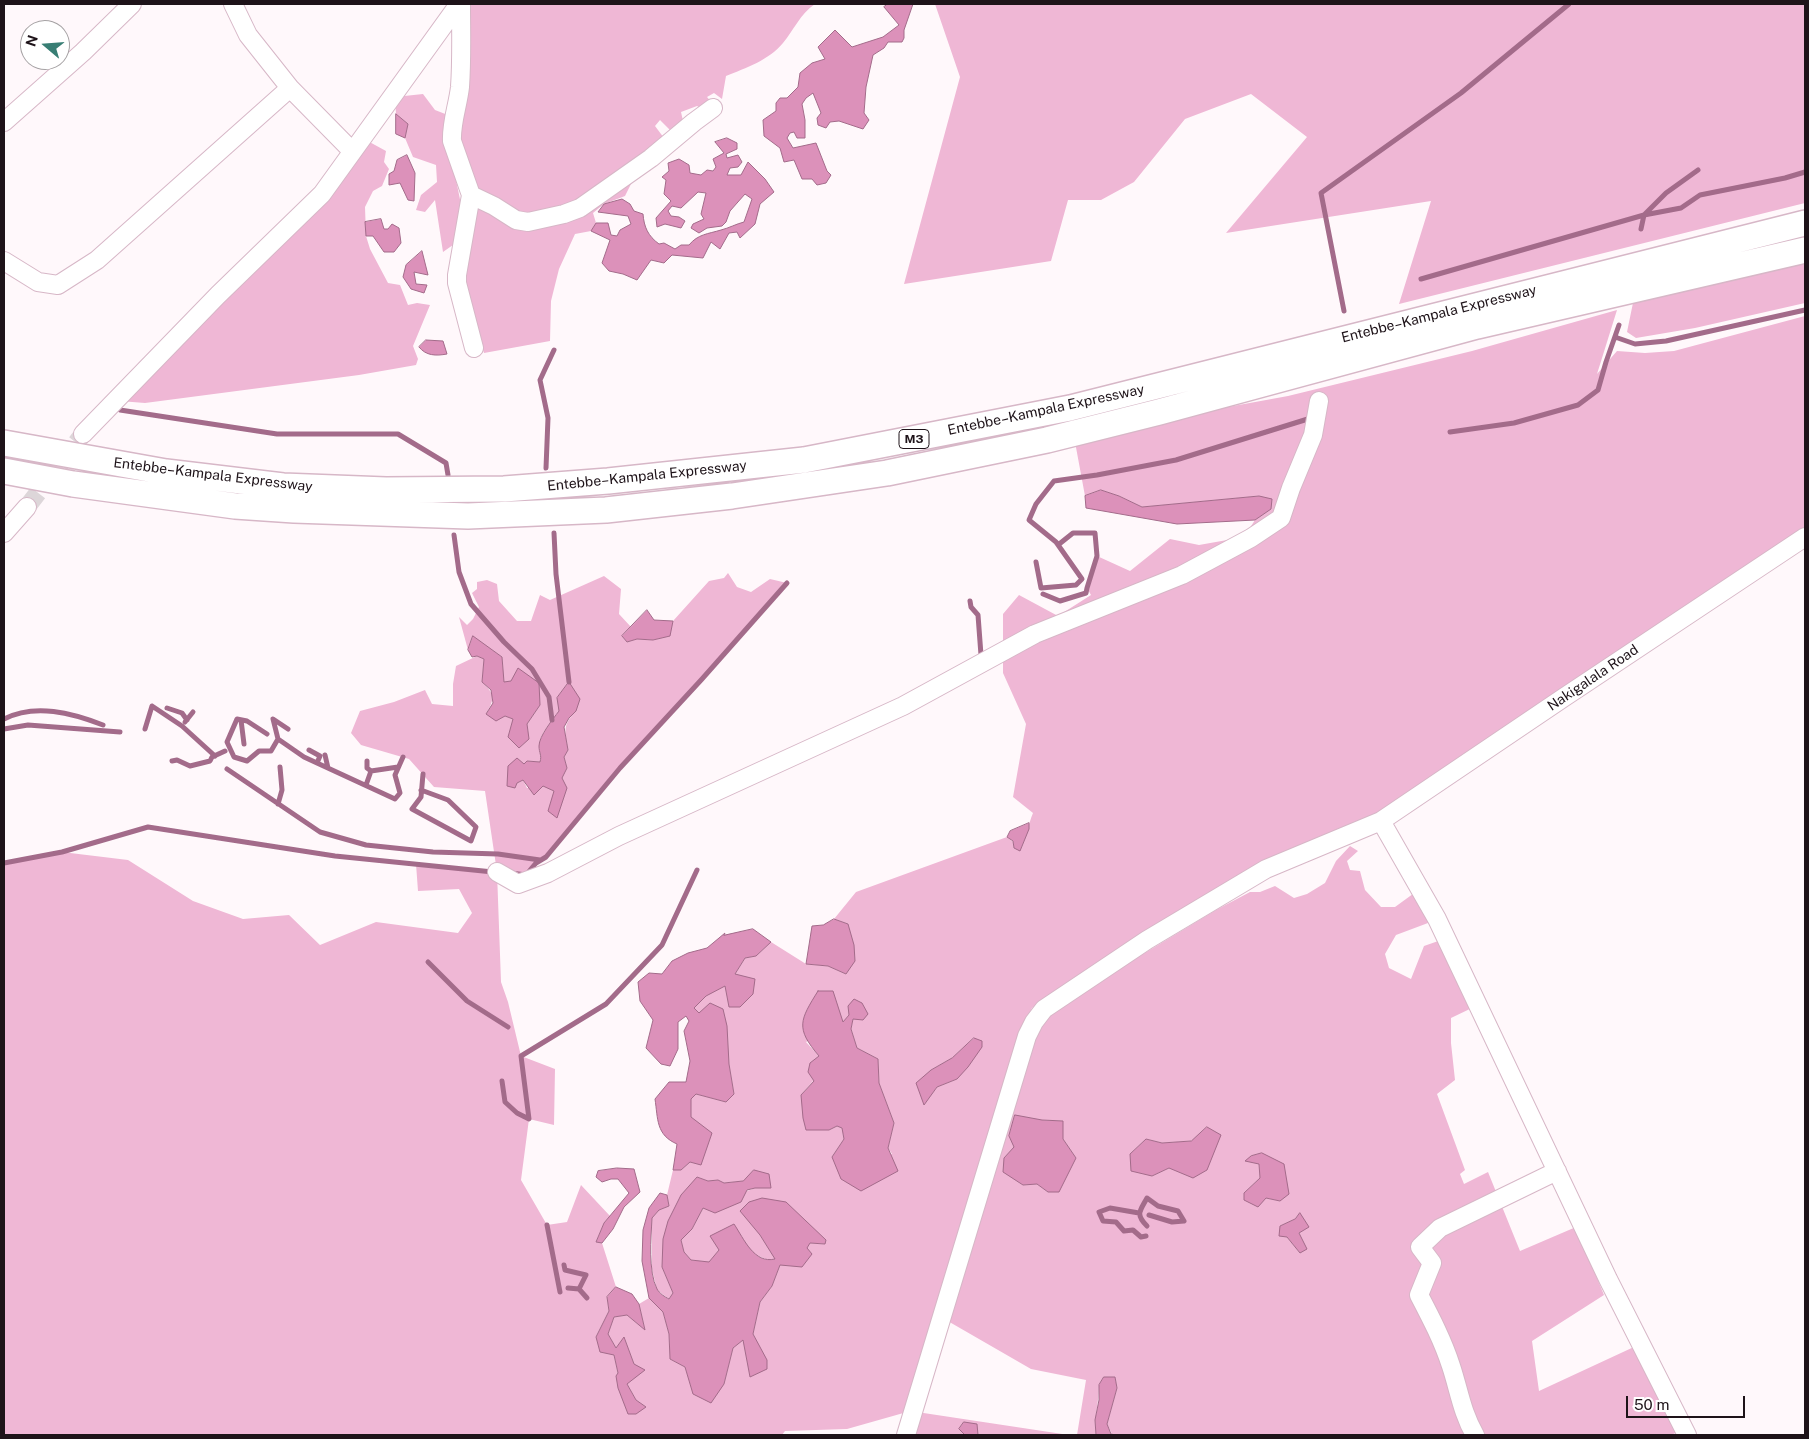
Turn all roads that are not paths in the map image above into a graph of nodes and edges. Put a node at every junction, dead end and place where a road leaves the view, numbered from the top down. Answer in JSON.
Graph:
{"nodes":[{"id":1,"x":132,"y":4,"type":"edge"},
{"id":2,"x":233,"y":4,"type":"edge"},
{"id":3,"x":460,"y":4,"type":"edge"},
{"id":4,"x":290,"y":88,"type":"junction"},
{"id":5,"x":713,"y":108,"type":"dead end"},
{"id":6,"x":4,"y":122,"type":"edge"},
{"id":7,"x":352,"y":151,"type":"junction"},
{"id":8,"x":471,"y":195,"type":"junction"},
{"id":9,"x":1805,"y":223,"type":"edge"},
{"id":10,"x":1805,"y":250,"type":"edge"},
{"id":11,"x":4,"y":261,"type":"edge"},
{"id":12,"x":474,"y":348,"type":"dead end"},
{"id":13,"x":1319,"y":401,"type":"dead end"},
{"id":14,"x":83,"y":434,"type":"tunnel mouth"},
{"id":15,"x":4,"y":443,"type":"edge"},
{"id":16,"x":4,"y":471,"type":"edge"},
{"id":17,"x":26,"y":507,"type":"tunnel mouth"},
{"id":18,"x":4,"y":534,"type":"edge"},
{"id":19,"x":1805,"y":537,"type":"edge"},
{"id":20,"x":1381,"y":821,"type":"junction"},
{"id":21,"x":497,"y":872,"type":"dead end"},
{"id":22,"x":1557,"y":1171,"type":"junction"},
{"id":23,"x":906,"y":1435,"type":"edge"},
{"id":24,"x":1475,"y":1435,"type":"edge"},
{"id":25,"x":1687,"y":1435,"type":"edge"}],
"edges":[{"from":1,"to":6,"type":"street"},
{"from":2,"to":4,"type":"street"},
{"from":3,"to":7,"type":"street"},
{"from":3,"to":8,"type":"street"},
{"from":4,"to":7,"type":"street"},
{"from":4,"to":11,"type":"street"},
{"from":5,"to":8,"type":"street"},
{"from":7,"to":14,"type":"street"},
{"from":8,"to":12,"type":"street"},
{"from":9,"to":15,"type":"highway","name":"Entebbe–Kampala Expressway","number":"M3"},
{"from":10,"to":16,"type":"highway","name":"Entebbe–Kampala Expressway","number":"M3"},
{"from":13,"to":21,"type":"street"},
{"from":17,"to":18,"type":"street"},
{"from":19,"to":20,"type":"street","name":"Nakigalala Road"},
{"from":20,"to":22,"type":"street"},
{"from":20,"to":23,"type":"street","name":"Nakigalala Road"},
{"from":22,"to":24,"type":"street"},
{"from":22,"to":25,"type":"street"}]}
